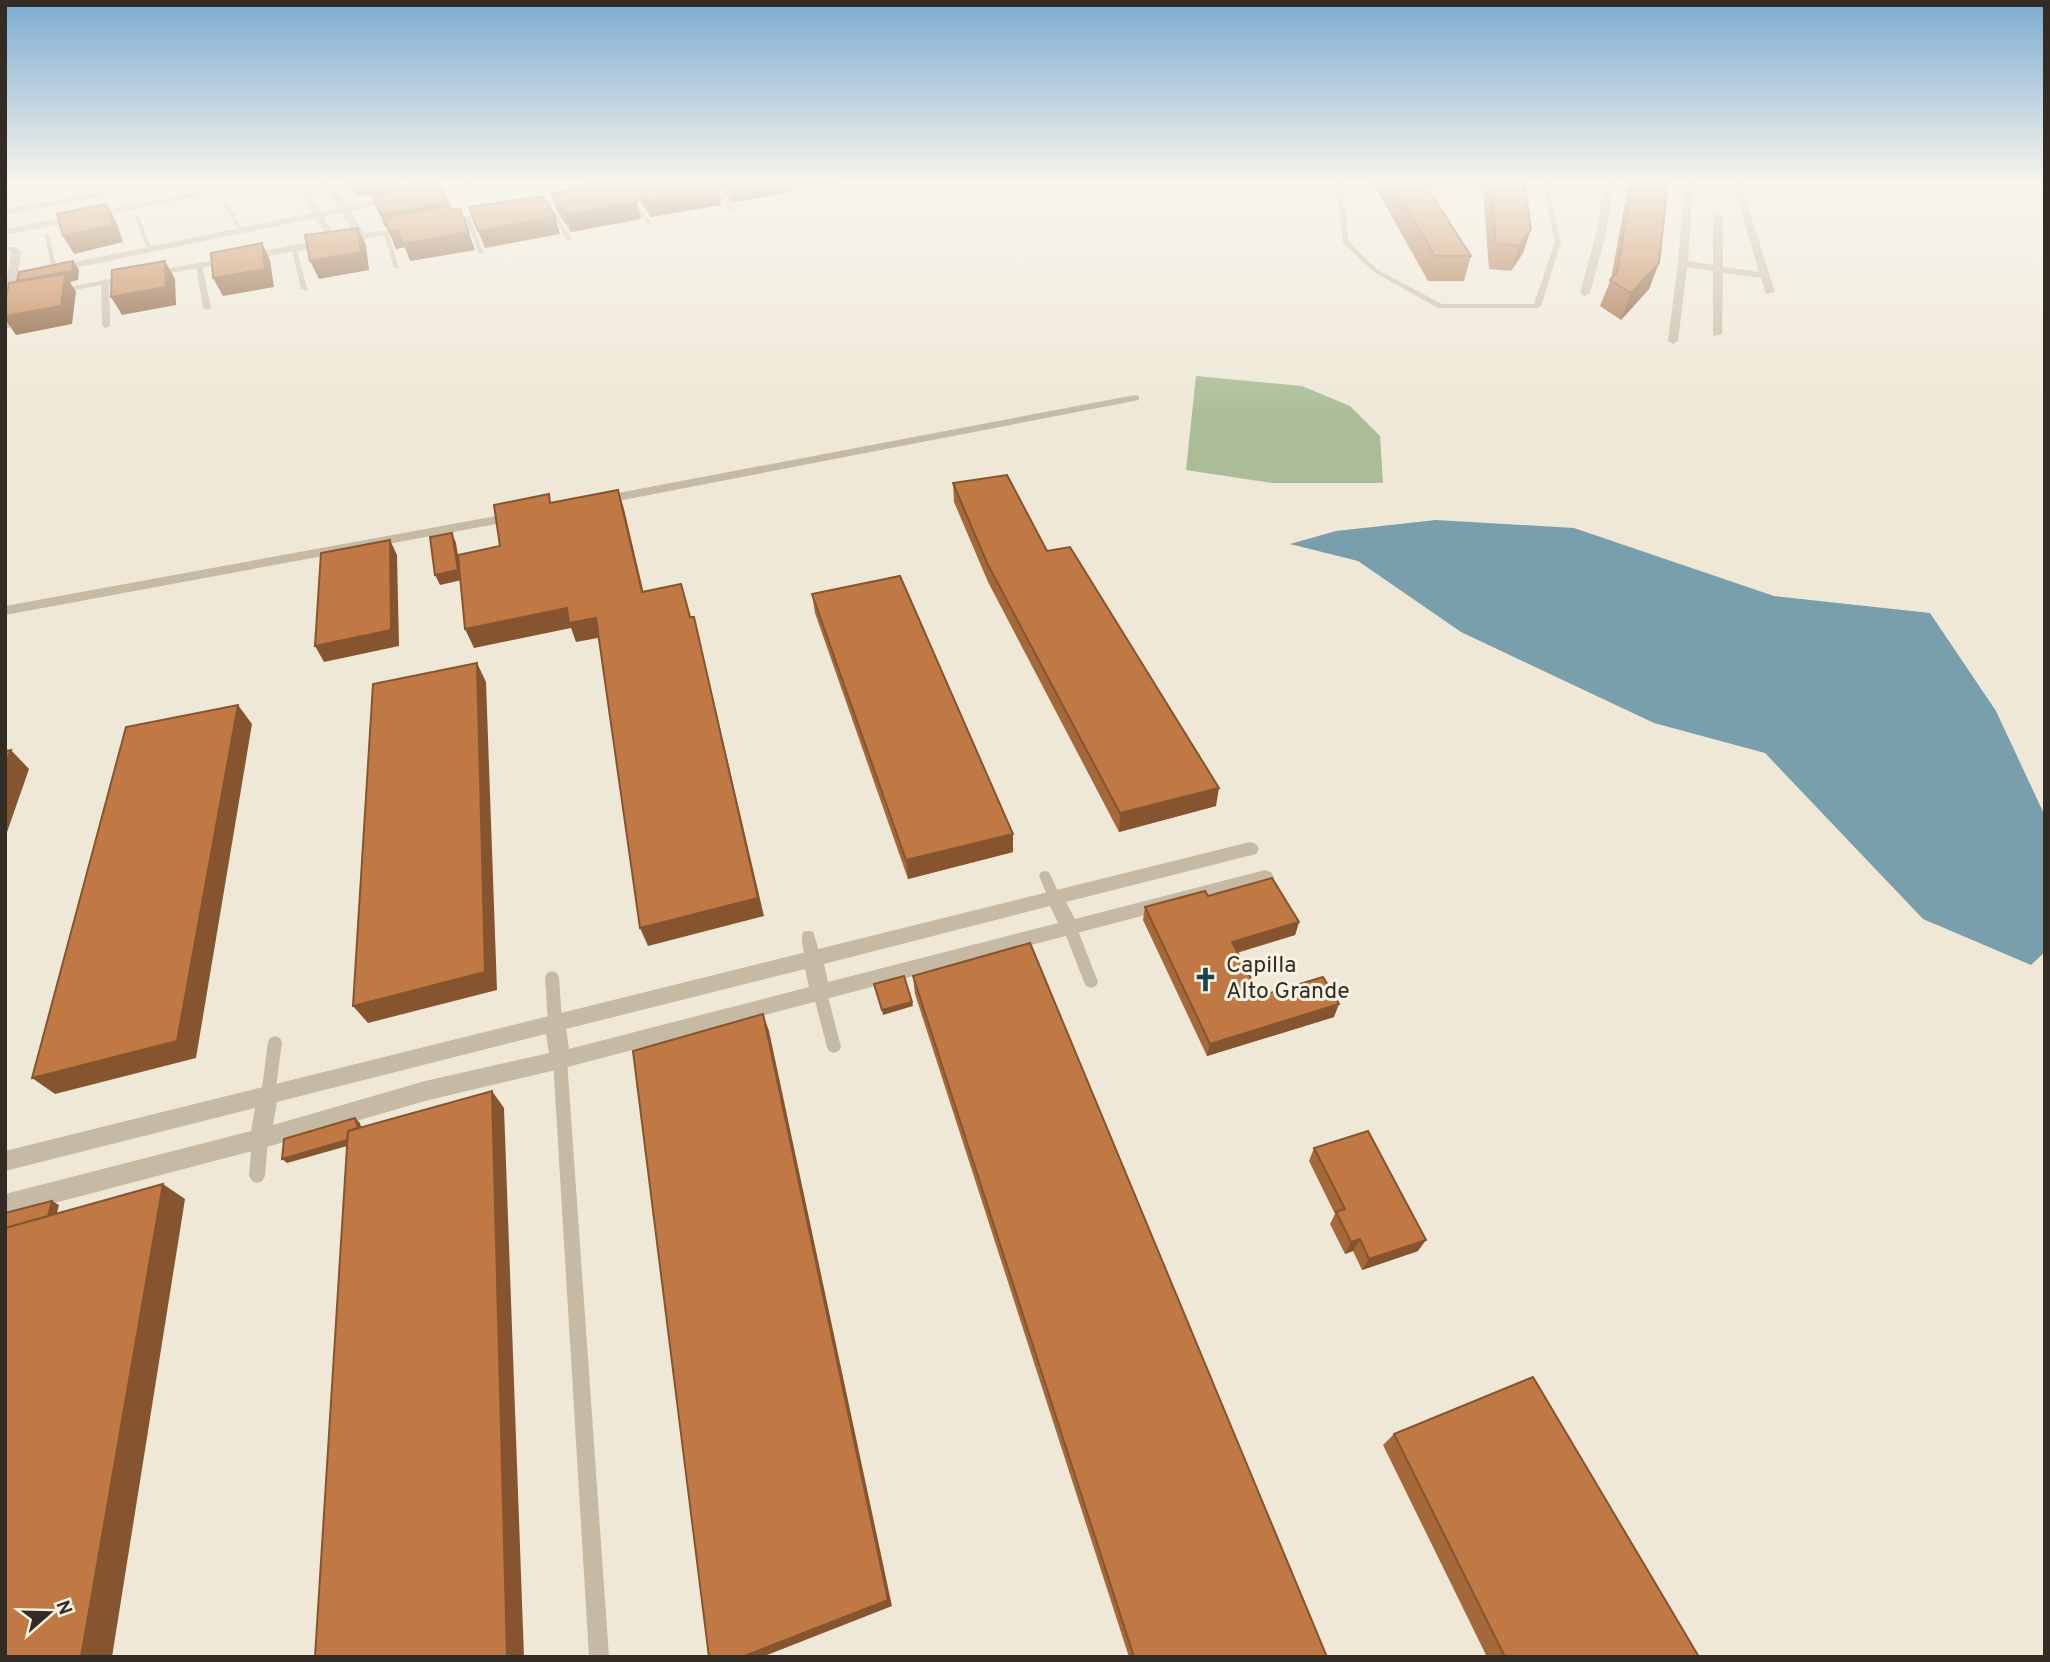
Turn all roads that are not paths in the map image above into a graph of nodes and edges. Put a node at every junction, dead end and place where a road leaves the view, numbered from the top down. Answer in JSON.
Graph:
{"nodes":[{"id":1,"x":14,"y":259,"type":"edge"},
{"id":2,"x":52,"y":259,"type":"edge"},
{"id":3,"x":105,"y":259,"type":"edge"},
{"id":4,"x":235,"y":259,"type":"edge"},
{"id":5,"x":296,"y":259,"type":"edge"},
{"id":6,"x":394,"y":259,"type":"edge"},
{"id":7,"x":1363,"y":259,"type":"edge"},
{"id":8,"x":1553,"y":259,"type":"edge"},
{"id":9,"x":1595,"y":259,"type":"edge"},
{"id":10,"x":1683,"y":259,"type":"edge"},
{"id":11,"x":1718,"y":259,"type":"edge"},
{"id":12,"x":1760,"y":259,"type":"edge"},
{"id":13,"x":1683,"y":263,"type":"junction"},
{"id":14,"x":199,"y":265,"type":"junction"},
{"id":15,"x":397,"y":268,"type":"dead end"},
{"id":16,"x":55,"y":269,"type":"junction"},
{"id":17,"x":1718,"y":269,"type":"junction"},
{"id":18,"x":11,"y":276,"type":"edge"},
{"id":19,"x":1766,"y":276,"type":"junction"},
{"id":20,"x":105,"y":281,"type":"junction"},
{"id":21,"x":305,"y":289,"type":"dead end"},
{"id":22,"x":1770,"y":292,"type":"dead end"},
{"id":23,"x":1586,"y":293,"type":"dead end"},
{"id":24,"x":35,"y":294,"type":"edge"},
{"id":25,"x":22,"y":296,"type":"edge"},
{"id":26,"x":8,"y":303,"type":"edge"},
{"id":27,"x":207,"y":308,"type":"dead end"},
{"id":28,"x":5,"y":327,"type":"edge"},
{"id":29,"x":106,"y":327,"type":"dead end"},
{"id":30,"x":1717,"y":334,"type":"dead end"},
{"id":31,"x":1673,"y":341,"type":"dead end"},
{"id":32,"x":1136,"y":398,"type":"dead end"},
{"id":33,"x":584,"y":503,"type":"edge"},
{"id":34,"x":530,"y":514,"type":"edge"},
{"id":35,"x":5,"y":611,"type":"edge"},
{"id":36,"x":1250,"y":849,"type":"dead end"},
{"id":37,"x":1045,"y":876,"type":"dead end"},
{"id":38,"x":1265,"y":877,"type":"edge"},
{"id":39,"x":1055,"y":898,"type":"junction"},
{"id":40,"x":1070,"y":928,"type":"junction"},
{"id":41,"x":808,"y":936,"type":"dead end"},
{"id":42,"x":813,"y":959,"type":"junction"},
{"id":43,"x":552,"y":977,"type":"dead end"},
{"id":44,"x":1091,"y":982,"type":"dead end"},
{"id":45,"x":820,"y":993,"type":"junction"},
{"id":46,"x":555,"y":1023,"type":"junction"},
{"id":47,"x":275,"y":1042,"type":"dead end"},
{"id":48,"x":834,"y":1047,"type":"dead end"},
{"id":49,"x":560,"y":1060,"type":"junction"},
{"id":50,"x":268,"y":1095,"type":"junction"},
{"id":51,"x":260,"y":1139,"type":"junction"},
{"id":52,"x":5,"y":1161,"type":"edge"},
{"id":53,"x":257,"y":1176,"type":"dead end"},
{"id":54,"x":5,"y":1205,"type":"edge"},
{"id":55,"x":599,"y":1657,"type":"edge"}],
"edges":[{"from":1,"to":18,"type":"street"},
{"from":2,"to":16,"type":"lane"},
{"from":3,"to":16,"type":"street"},
{"from":4,"to":14,"type":"street"},
{"from":5,"to":21,"type":"lane"},
{"from":6,"to":15,"type":"lane"},
{"from":7,"to":8,"type":"lane"},
{"from":9,"to":23,"type":"street"},
{"from":10,"to":13,"type":"street"},
{"from":11,"to":17,"type":"street"},
{"from":12,"to":19,"type":"street"},
{"from":13,"to":17,"type":"street"},
{"from":13,"to":31,"type":"street"},
{"from":14,"to":20,"type":"street"},
{"from":14,"to":27,"type":"lane"},
{"from":16,"to":18,"type":"street"},
{"from":17,"to":19,"type":"street"},
{"from":17,"to":30,"type":"street"},
{"from":18,"to":26,"type":"street"},
{"from":19,"to":22,"type":"street"},
{"from":20,"to":24,"type":"street"},
{"from":20,"to":29,"type":"lane"},
{"from":25,"to":26,"type":"street"},
{"from":26,"to":28,"type":"street"},
{"from":32,"to":33,"type":"street"},
{"from":34,"to":35,"type":"street"},
{"from":36,"to":39,"type":"street"},
{"from":37,"to":39,"type":"lane"},
{"from":38,"to":40,"type":"street"},
{"from":39,"to":40,"type":"street"},
{"from":39,"to":42,"type":"street"},
{"from":40,"to":44,"type":"lane"},
{"from":40,"to":45,"type":"street"},
{"from":41,"to":42,"type":"lane"},
{"from":42,"to":45,"type":"street"},
{"from":42,"to":46,"type":"street"},
{"from":43,"to":46,"type":"lane"},
{"from":45,"to":48,"type":"lane"},
{"from":45,"to":49,"type":"street"},
{"from":46,"to":49,"type":"street"},
{"from":46,"to":50,"type":"street"},
{"from":47,"to":50,"type":"lane"},
{"from":49,"to":51,"type":"street"},
{"from":49,"to":55,"type":"lane"},
{"from":50,"to":51,"type":"street"},
{"from":50,"to":52,"type":"street"},
{"from":51,"to":53,"type":"lane"},
{"from":51,"to":54,"type":"street"}]}
